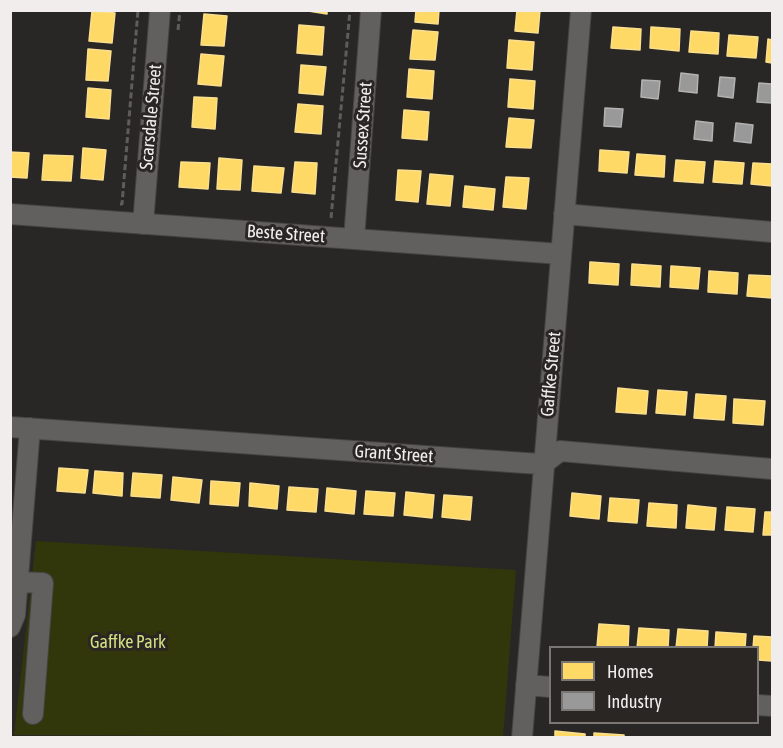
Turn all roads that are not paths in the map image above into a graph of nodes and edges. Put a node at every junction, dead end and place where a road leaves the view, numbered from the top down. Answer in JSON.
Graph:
{"nodes":[{"id":1,"x":160,"y":10,"type":"edge"},
{"id":2,"x":371,"y":10,"type":"edge"},
{"id":3,"x":581,"y":10,"type":"edge"},
{"id":4,"x":10,"y":214,"type":"edge"},
{"id":5,"x":564,"y":214,"type":"junction"},
{"id":6,"x":143,"y":224,"type":"junction"},
{"id":7,"x":772,"y":232,"type":"edge"},
{"id":8,"x":354,"y":239,"type":"junction"},
{"id":9,"x":561,"y":254,"type":"junction"},
{"id":10,"x":20,"y":427,"type":"edge"},
{"id":11,"x":543,"y":464,"type":"junction"},
{"id":12,"x":772,"y":469,"type":"edge"},
{"id":13,"x":18,"y":582,"type":"junction"},
{"id":14,"x":10,"y":627,"type":"edge"},
{"id":15,"x":526,"y":685,"type":"junction"},
{"id":16,"x":549,"y":687,"type":"edge"},
{"id":17,"x":33,"y":714,"type":"dead end"},
{"id":18,"x":522,"y":738,"type":"edge"}],
"edges":[{"from":1,"to":6,"type":"street","name":"Scarsdale Street"},
{"from":2,"to":8,"type":"street","name":"Sussex Street"},
{"from":3,"to":5,"type":"street","name":"Gaffke Street"},
{"from":4,"to":6,"type":"street","name":"Beste Street"},
{"from":5,"to":7,"type":"street"},
{"from":5,"to":9,"type":"street","name":"Gaffke Street"},
{"from":6,"to":8,"type":"street","name":"Beste Street"},
{"from":8,"to":9,"type":"street","name":"Beste Street"},
{"from":9,"to":11,"type":"street","name":"Gaffke Street"},
{"from":10,"to":11,"type":"street","name":"Grant Street"},
{"from":10,"to":13,"type":"street"},
{"from":11,"to":12,"type":"street","name":"Grant Street"},
{"from":11,"to":15,"type":"street","name":"Gaffke Street"},
{"from":13,"to":14,"type":"street"},
{"from":13,"to":17,"type":"street"},
{"from":15,"to":16,"type":"street"},
{"from":15,"to":18,"type":"street","name":"Gaffke Street"}]}
